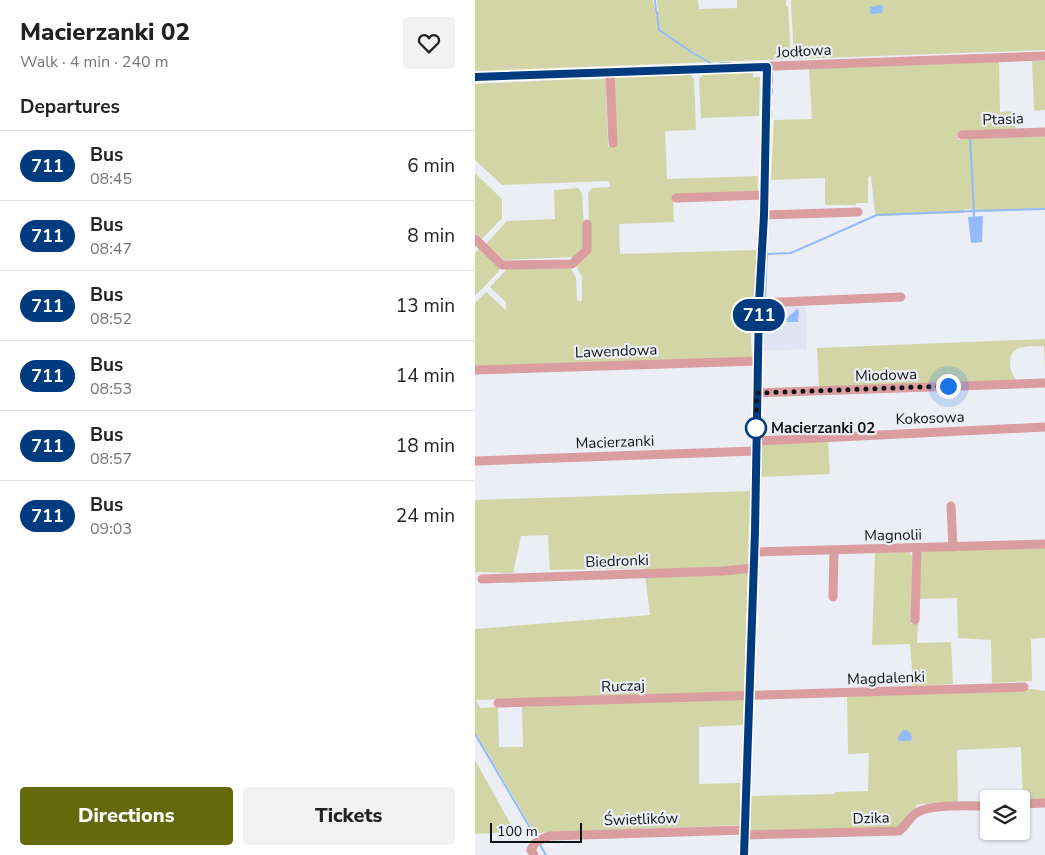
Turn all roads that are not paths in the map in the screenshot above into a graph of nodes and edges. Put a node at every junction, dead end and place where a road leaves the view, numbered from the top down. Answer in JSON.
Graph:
{"nodes":[{"id":1,"x":1045,"y":56,"type":"edge"},
{"id":2,"x":767,"y":67,"type":"junction"},
{"id":3,"x":609,"y":72,"type":"junction"},
{"id":4,"x":475,"y":77,"type":"edge"},
{"id":5,"x":1045,"y":132,"type":"edge"},
{"id":6,"x":962,"y":135,"type":"dead end"},
{"id":7,"x":613,"y":143,"type":"dead end"},
{"id":8,"x":764,"y":195,"type":"junction"},
{"id":9,"x":676,"y":198,"type":"dead end"},
{"id":10,"x":858,"y":212,"type":"dead end"},
{"id":11,"x":764,"y":215,"type":"junction"},
{"id":12,"x":587,"y":224,"type":"dead end"},
{"id":13,"x":475,"y":240,"type":"edge"},
{"id":14,"x":901,"y":297,"type":"dead end"},
{"id":15,"x":759,"y":303,"type":"junction"},
{"id":16,"x":758,"y":361,"type":"junction"},
{"id":17,"x":475,"y":370,"type":"edge"},
{"id":18,"x":1045,"y":383,"type":"edge"},
{"id":19,"x":757,"y":393,"type":"junction"},
{"id":20,"x":1045,"y":427,"type":"edge"},
{"id":21,"x":756,"y":441,"type":"junction"},
{"id":22,"x":756,"y":451,"type":"junction"},
{"id":23,"x":475,"y":461,"type":"edge"},
{"id":24,"x":951,"y":506,"type":"dead end"},
{"id":25,"x":1045,"y":544,"type":"edge"},
{"id":26,"x":953,"y":547,"type":"junction"},
{"id":27,"x":917,"y":548,"type":"junction"},
{"id":28,"x":834,"y":550,"type":"junction"},
{"id":29,"x":754,"y":552,"type":"junction"},
{"id":30,"x":754,"y":568,"type":"junction"},
{"id":31,"x":482,"y":579,"type":"dead end"},
{"id":32,"x":833,"y":597,"type":"dead end"},
{"id":33,"x":915,"y":620,"type":"dead end"},
{"id":34,"x":1024,"y":687,"type":"dead end"},
{"id":35,"x":749,"y":696,"type":"junction"},
{"id":36,"x":498,"y":703,"type":"dead end"},
{"id":37,"x":1030,"y":804,"type":"edge"},
{"id":38,"x":1045,"y":804,"type":"edge"},
{"id":39,"x":980,"y":806,"type":"edge"},
{"id":40,"x":745,"y":832,"type":"junction"},
{"id":41,"x":534,"y":855,"type":"edge"},
{"id":42,"x":744,"y":855,"type":"edge"}],
"edges":[{"from":1,"to":2,"type":"street","name":"Jodłowa"},
{"from":2,"to":3,"type":"street","name":"Jodłowa"},
{"from":2,"to":8,"type":"street"},
{"from":3,"to":4,"type":"street","name":"Jodłowa"},
{"from":3,"to":7,"type":"street"},
{"from":5,"to":6,"type":"street","name":"Ptasia"},
{"from":8,"to":9,"type":"street"},
{"from":8,"to":11,"type":"street"},
{"from":10,"to":11,"type":"street"},
{"from":11,"to":15,"type":"street"},
{"from":12,"to":13,"type":"street"},
{"from":14,"to":15,"type":"street"},
{"from":15,"to":16,"type":"street"},
{"from":16,"to":17,"type":"street","name":"Lawendowa"},
{"from":16,"to":19,"type":"street"},
{"from":18,"to":19,"type":"street","name":"Miodowa"},
{"from":19,"to":21,"type":"street"},
{"from":20,"to":21,"type":"street","name":"Kokosowa"},
{"from":21,"to":22,"type":"street"},
{"from":22,"to":23,"type":"street","name":"Macierzanki"},
{"from":22,"to":29,"type":"street"},
{"from":24,"to":26,"type":"street"},
{"from":25,"to":26,"type":"street","name":"Magnolii"},
{"from":26,"to":27,"type":"street","name":"Magnolii"},
{"from":27,"to":28,"type":"street","name":"Magnolii"},
{"from":27,"to":33,"type":"street"},
{"from":28,"to":29,"type":"street","name":"Magnolii"},
{"from":28,"to":32,"type":"street"},
{"from":29,"to":30,"type":"street"},
{"from":30,"to":31,"type":"street","name":"Biedronki"},
{"from":30,"to":35,"type":"street"},
{"from":34,"to":35,"type":"street","name":"Magdalenki"},
{"from":35,"to":36,"type":"street","name":"Ruczaj"},
{"from":35,"to":40,"type":"street"},
{"from":37,"to":38,"type":"street"},
{"from":39,"to":40,"type":"street","name":"Dzika"},
{"from":40,"to":41,"type":"street","name":"Świetlików"},
{"from":40,"to":42,"type":"street"}]}
